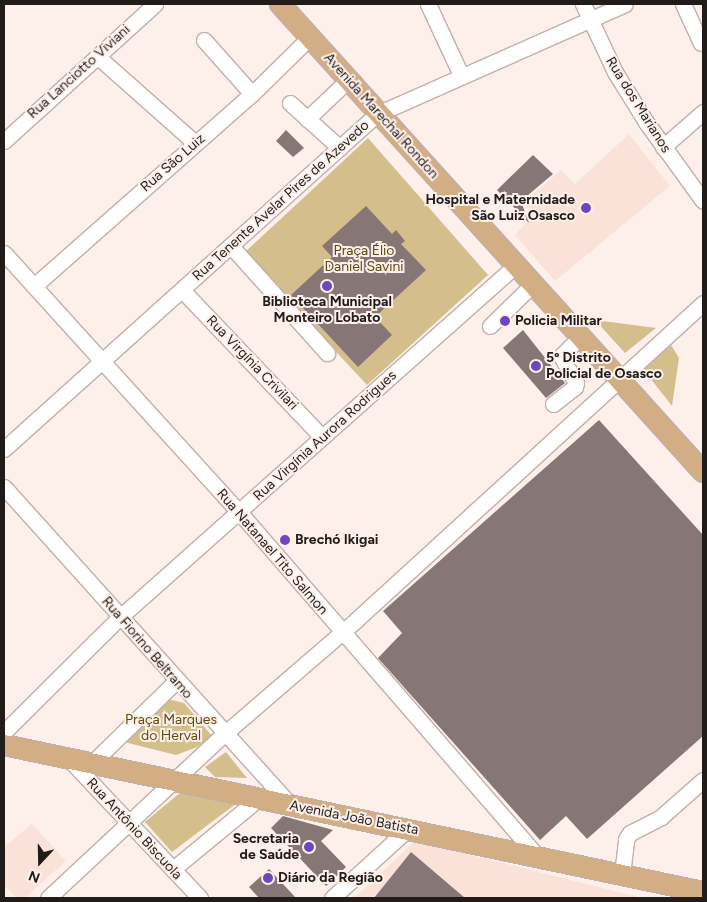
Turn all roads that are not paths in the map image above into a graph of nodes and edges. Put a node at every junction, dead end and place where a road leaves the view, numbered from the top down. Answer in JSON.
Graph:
{"nodes":[{"id":1,"x":155,"y":4,"type":"edge"},
{"id":2,"x":280,"y":4,"type":"edge"},
{"id":3,"x":428,"y":4,"type":"edge"},
{"id":4,"x":583,"y":4,"type":"edge"},
{"id":5,"x":625,"y":4,"type":"edge"},
{"id":6,"x":682,"y":4,"type":"edge"},
{"id":7,"x":589,"y":20,"type":"junction"},
{"id":8,"x":310,"y":37,"type":"junction"},
{"id":9,"x":204,"y":40,"type":"dead end"},
{"id":10,"x":701,"y":43,"type":"dead end"},
{"id":11,"x":97,"y":56,"type":"junction"},
{"id":12,"x":461,"y":75,"type":"junction"},
{"id":13,"x":348,"y":80,"type":"junction"},
{"id":14,"x":252,"y":94,"type":"junction"},
{"id":15,"x":290,"y":103,"type":"dead end"},
{"id":16,"x":703,"y":112,"type":"edge"},
{"id":17,"x":377,"y":114,"type":"junction"},
{"id":18,"x":307,"y":119,"type":"junction"},
{"id":19,"x":4,"y":141,"type":"edge"},
{"id":20,"x":195,"y":143,"type":"junction"},
{"id":21,"x":663,"y":147,"type":"junction"},
{"id":22,"x":340,"y":148,"type":"junction"},
{"id":23,"x":703,"y":201,"type":"edge"},
{"id":24,"x":231,"y":246,"type":"junction"},
{"id":25,"x":4,"y":252,"type":"edge"},
{"id":26,"x":516,"y":264,"type":"junction"},
{"id":27,"x":534,"y":283,"type":"junction"},
{"id":28,"x":34,"y":286,"type":"junction"},
{"id":29,"x":182,"y":290,"type":"junction"},
{"id":30,"x":701,"y":310,"type":"edge"},
{"id":31,"x":490,"y":326,"type":"dead end"},
{"id":32,"x":582,"y":335,"type":"junction"},
{"id":33,"x":327,"y":353,"type":"dead end"},
{"id":34,"x":100,"y":359,"type":"junction"},
{"id":35,"x":621,"y":377,"type":"junction"},
{"id":36,"x":554,"y":404,"type":"dead end"},
{"id":37,"x":322,"y":437,"type":"junction"},
{"id":38,"x":4,"y":449,"type":"edge"},
{"id":39,"x":703,"y":472,"type":"edge"},
{"id":40,"x":4,"y":487,"type":"edge"},
{"id":41,"x":240,"y":513,"type":"junction"},
{"id":42,"x":120,"y":617,"type":"junction"},
{"id":43,"x":341,"y":632,"type":"junction"},
{"id":44,"x":176,"y":681,"type":"junction"},
{"id":45,"x":4,"y":732,"type":"edge"},
{"id":46,"x":223,"y":735,"type":"junction"},
{"id":47,"x":4,"y":745,"type":"edge"},
{"id":48,"x":69,"y":759,"type":"junction"},
{"id":49,"x":91,"y":764,"type":"junction"},
{"id":50,"x":703,"y":780,"type":"edge"},
{"id":51,"x":173,"y":782,"type":"junction"},
{"id":52,"x":258,"y":799,"type":"junction"},
{"id":53,"x":292,"y":807,"type":"junction"},
{"id":54,"x":130,"y":823,"type":"junction"},
{"id":55,"x":408,"y":828,"type":"junction"},
{"id":56,"x":535,"y":854,"type":"junction"},
{"id":57,"x":173,"y":869,"type":"junction"},
{"id":58,"x":622,"y":874,"type":"junction"},
{"id":59,"x":703,"y":892,"type":"edge"},
{"id":60,"x":48,"y":898,"type":"edge"},
{"id":61,"x":200,"y":898,"type":"edge"},
{"id":62,"x":332,"y":898,"type":"edge"}],
"edges":[{"from":1,"to":11,"type":"street","name":"Rua Lanciotto Viviani"},
{"from":2,"to":8,"type":"main road","name":"Avenida Marechal Rondon"},
{"from":3,"to":12,"type":"street"},
{"from":4,"to":7,"type":"street","name":"Rua dos Marianos"},
{"from":5,"to":7,"type":"street","name":"Rua Tenente Avelar Pires de Azevedo"},
{"from":6,"to":10,"type":"street"},
{"from":7,"to":12,"type":"street","name":"Rua Tenente Avelar Pires de Azevedo"},
{"from":7,"to":21,"type":"street","name":"Rua dos Marianos"},
{"from":8,"to":13,"type":"main road","name":"Avenida Marechal Rondon"},
{"from":8,"to":14,"type":"street","name":"Rua São Luiz"},
{"from":9,"to":14,"type":"street"},
{"from":11,"to":19,"type":"street","name":"Rua Lanciotto Viviani"},
{"from":11,"to":20,"type":"street"},
{"from":12,"to":17,"type":"street","name":"Rua Tenente Avelar Pires de Azevedo"},
{"from":13,"to":17,"type":"main road","name":"Avenida Marechal Rondon"},
{"from":13,"to":18,"type":"street"},
{"from":14,"to":20,"type":"street","name":"Rua São Luiz"},
{"from":15,"to":18,"type":"street"},
{"from":16,"to":21,"type":"street"},
{"from":17,"to":22,"type":"street","name":"Rua Tenente Avelar Pires de Azevedo"},
{"from":17,"to":26,"type":"main road","name":"Avenida Marechal Rondon"},
{"from":18,"to":22,"type":"street"},
{"from":20,"to":28,"type":"street","name":"Rua São Luiz"},
{"from":21,"to":23,"type":"street","name":"Rua dos Marianos"},
{"from":22,"to":24,"type":"street","name":"Rua Tenente Avelar Pires de Azevedo"},
{"from":24,"to":29,"type":"street","name":"Rua Tenente Avelar Pires de Azevedo"},
{"from":24,"to":33,"type":"street"},
{"from":25,"to":28,"type":"street","name":"Rua Natanael Tito Salmon"},
{"from":26,"to":27,"type":"main road","name":"Avenida Marechal Rondon"},
{"from":26,"to":37,"type":"street","name":"Rua Virgínia Aurora Rodrigues"},
{"from":27,"to":31,"type":"street"},
{"from":27,"to":32,"type":"main road","name":"Avenida Marechal Rondon"},
{"from":28,"to":34,"type":"street","name":"Rua Natanael Tito Salmon"},
{"from":29,"to":34,"type":"street","name":"Rua Tenente Avelar Pires de Azevedo"},
{"from":29,"to":37,"type":"street","name":"Rua Virgínia Crivilari"},
{"from":30,"to":35,"type":"street"},
{"from":32,"to":35,"type":"main road","name":"Avenida Marechal Rondon"},
{"from":32,"to":36,"type":"street"},
{"from":34,"to":38,"type":"street","name":"Rua Tenente Avelar Pires de Azevedo"},
{"from":34,"to":41,"type":"street","name":"Rua Natanael Tito Salmon"},
{"from":35,"to":39,"type":"main road","name":"Avenida Marechal Rondon"},
{"from":35,"to":43,"type":"street"},
{"from":37,"to":41,"type":"street","name":"Rua Virgínia Aurora Rodrigues"},
{"from":40,"to":42,"type":"street","name":"Rua Fiorino Beltramo"},
{"from":41,"to":42,"type":"street","name":"Rua Virgínia Aurora Rodrigues"},
{"from":41,"to":43,"type":"street","name":"Rua Natanael Tito Salmon"},
{"from":42,"to":44,"type":"street","name":"Rua Fiorino Beltramo"},
{"from":42,"to":45,"type":"street","name":"Rua Virgínia Aurora Rodrigues"},
{"from":43,"to":46,"type":"street"},
{"from":43,"to":56,"type":"street","name":"Rua Natanael Tito Salmon"},
{"from":44,"to":46,"type":"street","name":"Rua Fiorino Beltramo"},
{"from":44,"to":49,"type":"street"},
{"from":46,"to":51,"type":"street"},
{"from":46,"to":53,"type":"street","name":"Rua Fiorino Beltramo"},
{"from":47,"to":48,"type":"main road","name":"Avenida João Batista"},
{"from":48,"to":49,"type":"main road","name":"Avenida João Batista"},
{"from":48,"to":54,"type":"street","name":"Rua Antônio Biscuola"},
{"from":49,"to":51,"type":"main road","name":"Avenida João Batista"},
{"from":50,"to":58,"type":"street"},
{"from":51,"to":52,"type":"main road","name":"Avenida João Batista"},
{"from":51,"to":54,"type":"street"},
{"from":52,"to":53,"type":"main road","name":"Avenida João Batista"},
{"from":52,"to":57,"type":"street"},
{"from":53,"to":55,"type":"main road","name":"Avenida João Batista"},
{"from":54,"to":57,"type":"street","name":"Rua Antônio Biscuola"},
{"from":54,"to":60,"type":"street"},
{"from":55,"to":56,"type":"main road","name":"Avenida João Batista"},
{"from":55,"to":62,"type":"street"},
{"from":56,"to":58,"type":"main road","name":"Avenida João Batista"},
{"from":57,"to":61,"type":"street","name":"Rua Antônio Biscuola"},
{"from":58,"to":59,"type":"main road","name":"Avenida João Batista"}]}
